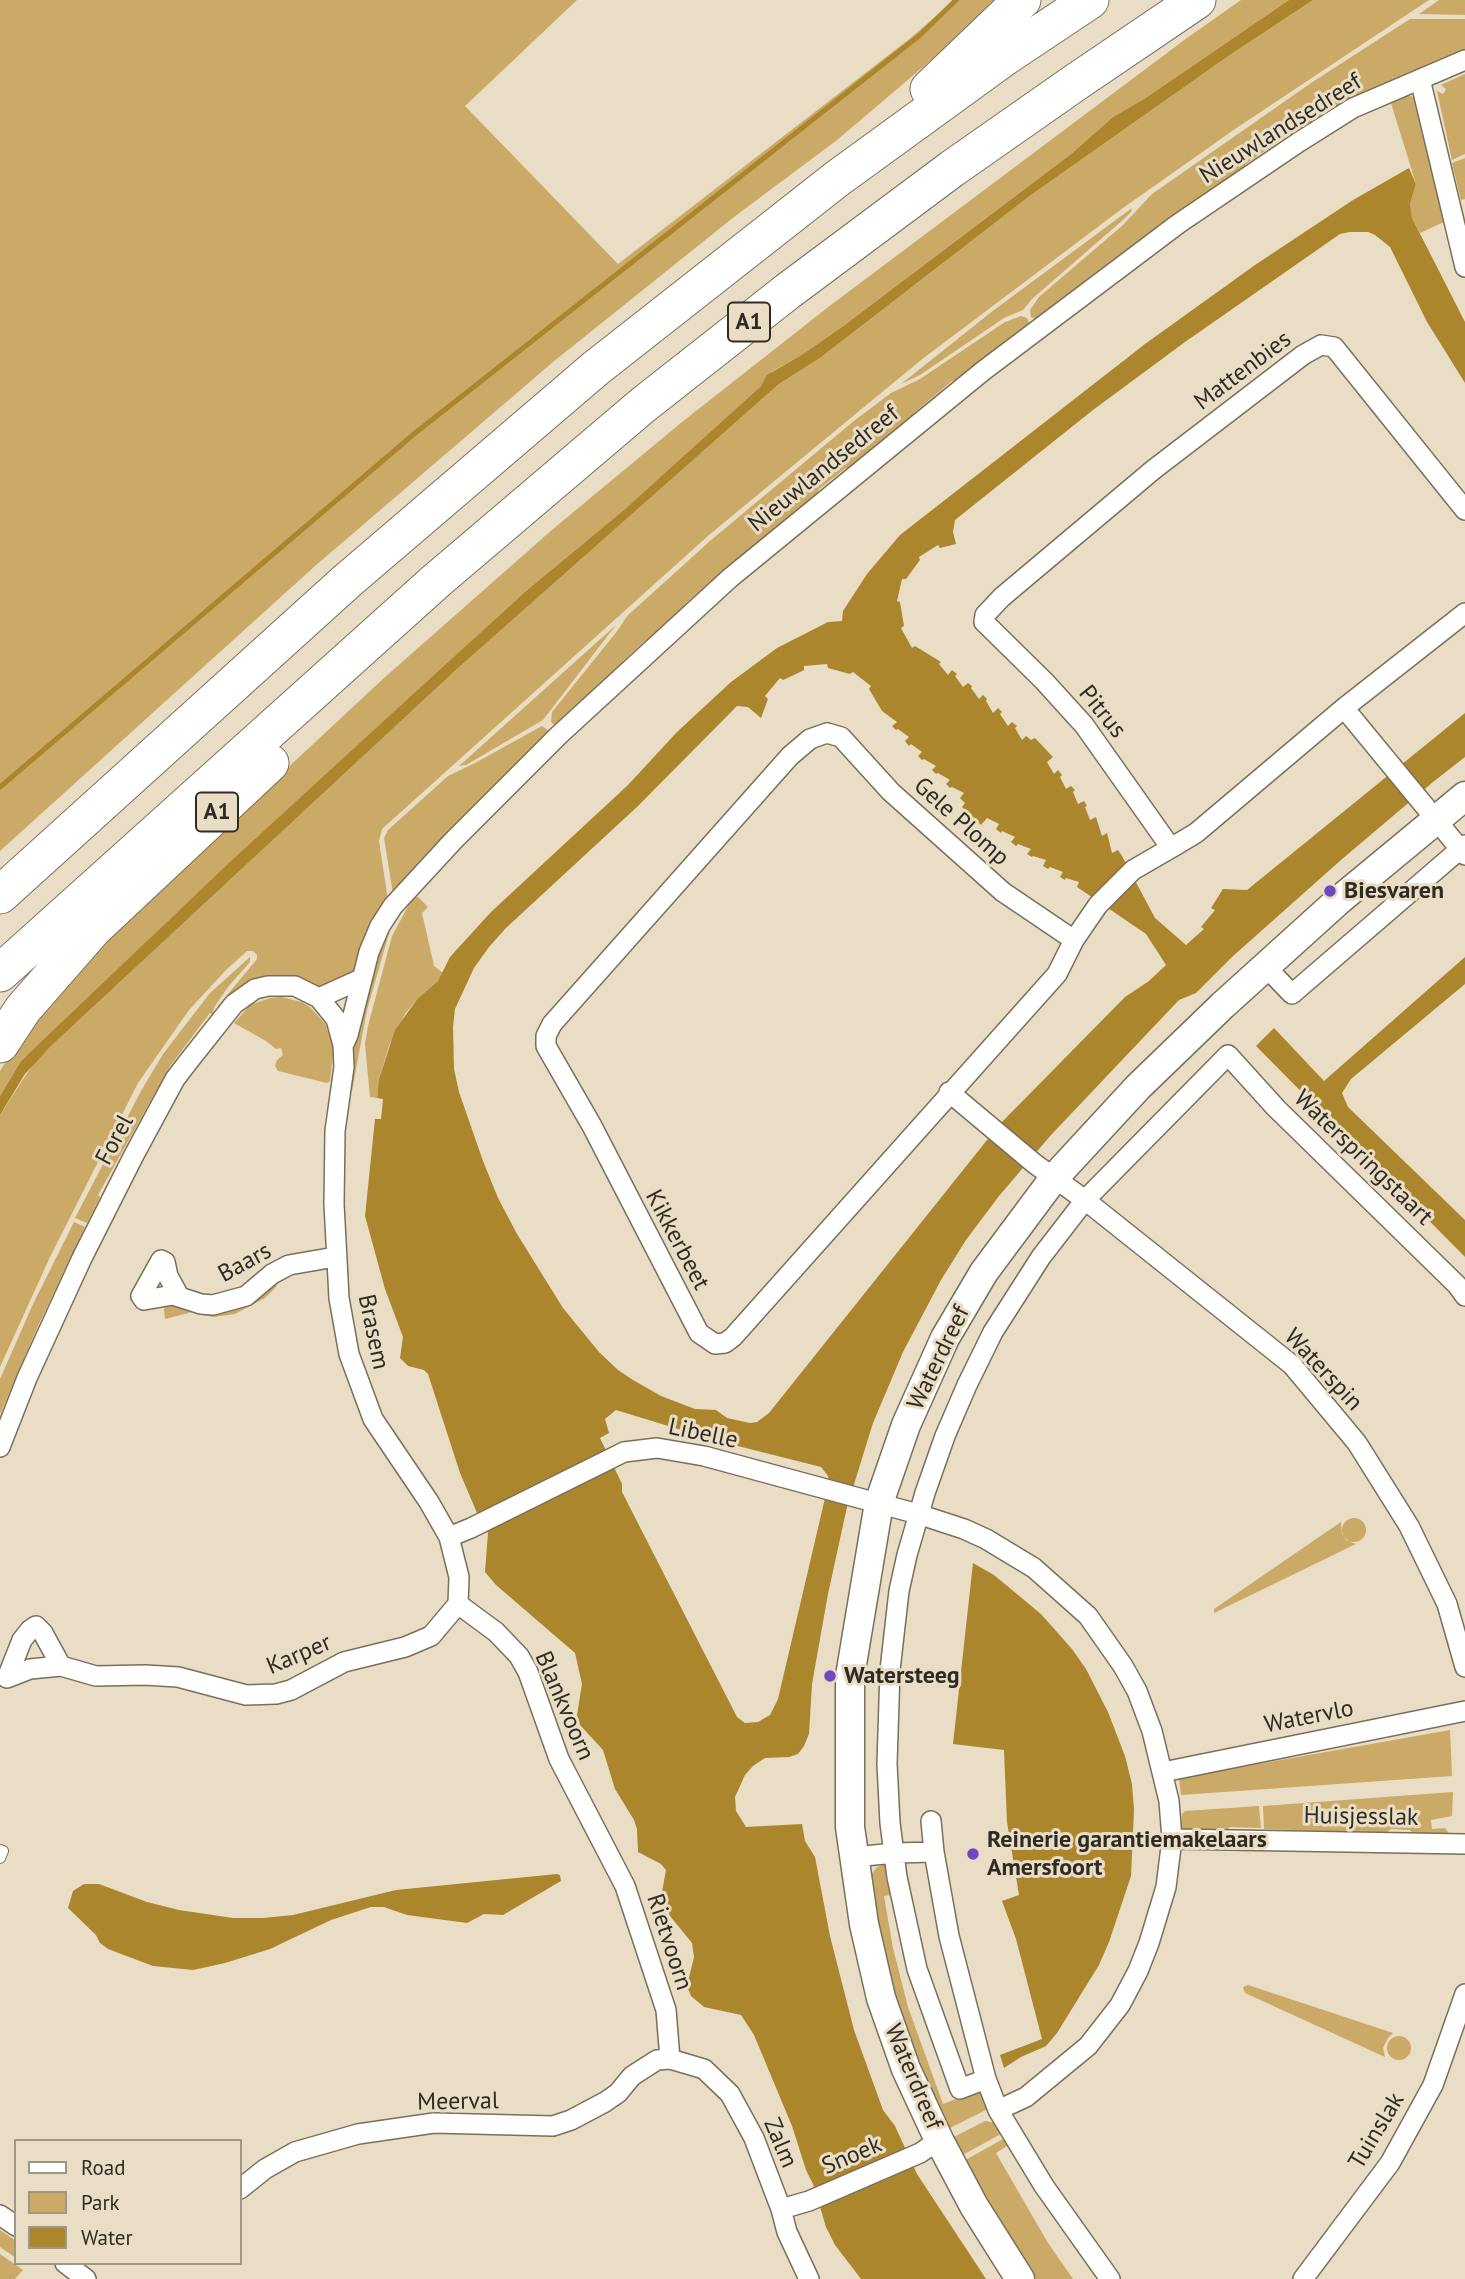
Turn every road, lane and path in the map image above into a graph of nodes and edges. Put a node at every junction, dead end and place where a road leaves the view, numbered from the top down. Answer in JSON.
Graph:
{"nodes":[{"id":1,"x":1022,"y":0,"type":"edge"},
{"id":2,"x":1090,"y":0,"type":"edge"},
{"id":3,"x":1197,"y":0,"type":"edge"},
{"id":4,"x":1465,"y":60,"type":"edge"},
{"id":5,"x":1420,"y":79,"type":"junction"},
{"id":6,"x":838,"y":178,"type":"junction"},
{"id":7,"x":1465,"y":267,"type":"edge"},
{"id":8,"x":1153,"y":470,"type":"joint"},
{"id":9,"x":1465,"y":510,"type":"edge"},
{"id":10,"x":436,"y":581,"type":"junction"},
{"id":11,"x":1465,"y":613,"type":"edge"},
{"id":12,"x":1344,"y":708,"type":"junction"},
{"id":13,"x":1465,"y":796,"type":"edge"},
{"id":14,"x":1427,"y":809,"type":"junction"},
{"id":15,"x":1171,"y":848,"type":"junction"},
{"id":16,"x":1463,"y":850,"type":"edge"},
{"id":17,"x":687,"y":873,"type":"joint"},
{"id":18,"x":0,"y":895,"type":"edge"},
{"id":19,"x":1074,"y":940,"type":"junction"},
{"id":20,"x":1265,"y":966,"type":"junction"},
{"id":21,"x":0,"y":973,"type":"edge"},
{"id":22,"x":361,"y":979,"type":"junction"},
{"id":23,"x":319,"y":998,"type":"junction"},
{"id":24,"x":0,"y":1044,"type":"edge"},
{"id":25,"x":343,"y":1045,"type":"junction"},
{"id":26,"x":1227,"y":1055,"type":"joint"},
{"id":27,"x":950,"y":1092,"type":"junction"},
{"id":28,"x":1043,"y":1170,"type":"junction"},
{"id":29,"x":1085,"y":1200,"type":"junction"},
{"id":30,"x":335,"y":1257,"type":"junction"},
{"id":31,"x":179,"y":1296,"type":"dead end"},
{"id":32,"x":1465,"y":1296,"type":"edge"},
{"id":33,"x":0,"y":1447,"type":"edge"},
{"id":34,"x":867,"y":1500,"type":"junction"},
{"id":35,"x":918,"y":1514,"type":"junction"},
{"id":36,"x":449,"y":1537,"type":"junction"},
{"id":37,"x":458,"y":1604,"type":"junction"},
{"id":38,"x":61,"y":1666,"type":"junction"},
{"id":39,"x":1465,"y":1667,"type":"edge"},
{"id":40,"x":4,"y":1683,"type":"edge"},
{"id":41,"x":1465,"y":1711,"type":"edge"},
{"id":42,"x":1163,"y":1772,"type":"junction"},
{"id":43,"x":931,"y":1821,"type":"dead end"},
{"id":44,"x":1172,"y":1839,"type":"junction"},
{"id":45,"x":1465,"y":1844,"type":"edge"},
{"id":46,"x":604,"y":1845,"type":"joint"},
{"id":47,"x":0,"y":1850,"type":"edge"},
{"id":48,"x":934,"y":1852,"type":"junction"},
{"id":49,"x":895,"y":1853,"type":"junction"},
{"id":50,"x":854,"y":1857,"type":"junction"},
{"id":51,"x":0,"y":1858,"type":"edge"},
{"id":52,"x":1465,"y":1994,"type":"edge"},
{"id":53,"x":670,"y":2059,"type":"junction"},
{"id":54,"x":986,"y":2079,"type":"junction"},
{"id":55,"x":998,"y":2110,"type":"junction"},
{"id":56,"x":929,"y":2147,"type":"junction"},
{"id":57,"x":242,"y":2187,"type":"edge"},
{"id":58,"x":781,"y":2209,"type":"junction"},
{"id":59,"x":68,"y":2265,"type":"edge"},
{"id":60,"x":86,"y":2279,"type":"edge"},
{"id":61,"x":809,"y":2279,"type":"edge"},
{"id":62,"x":1020,"y":2279,"type":"edge"},
{"id":63,"x":1110,"y":2279,"type":"edge"},
{"id":64,"x":1303,"y":2279,"type":"edge"}],
"edges":[{"from":1,"to":6,"type":"highway","number":"A1"},
{"from":2,"to":6,"type":"highway","number":"A1"},
{"from":3,"to":10,"type":"highway","number":"A1"},
{"from":4,"to":5,"type":"street","name":"Nieuwlandsedreef"},
{"from":5,"to":7,"type":"street"},
{"from":5,"to":22,"type":"street","name":"Nieuwlandsedreef"},
{"from":6,"to":18,"type":"highway","number":"A1"},
{"from":8,"to":9,"type":"street","name":"Mattenbies"},
{"from":8,"to":15,"type":"street","name":"Pitrus"},
{"from":10,"to":21,"type":"highway","number":"A1"},
{"from":10,"to":24,"type":"highway","number":"A1"},
{"from":11,"to":12,"type":"street"},
{"from":12,"to":14,"type":"street"},
{"from":12,"to":15,"type":"street"},
{"from":13,"to":14,"type":"street","name":"Waterdreef"},
{"from":14,"to":16,"type":"street"},
{"from":14,"to":20,"type":"street","name":"Waterdreef"},
{"from":15,"to":19,"type":"street"},
{"from":16,"to":20,"type":"street"},
{"from":17,"to":19,"type":"street","name":"Gele Plomp"},
{"from":17,"to":27,"type":"street","name":"Kikkerbeet"},
{"from":19,"to":27,"type":"street"},
{"from":20,"to":28,"type":"street","name":"Waterdreef"},
{"from":22,"to":23,"type":"street"},
{"from":22,"to":25,"type":"street","name":"Nieuwlandsedreef"},
{"from":23,"to":25,"type":"street"},
{"from":23,"to":33,"type":"street","name":"Forel"},
{"from":25,"to":30,"type":"street","name":"Brasem"},
{"from":26,"to":29,"type":"street","name":"Waterdreef"},
{"from":26,"to":32,"type":"street","name":"Waterspringstaart"},
{"from":27,"to":28,"type":"street","name":"Waterspin"},
{"from":28,"to":29,"type":"street","name":"Waterspin"},
{"from":28,"to":34,"type":"street","name":"Waterdreef"},
{"from":29,"to":35,"type":"street","name":"Waterdreef"},
{"from":29,"to":39,"type":"street","name":"Waterspin"},
{"from":30,"to":31,"type":"street","name":"Baars"},
{"from":30,"to":36,"type":"street","name":"Brasem"},
{"from":34,"to":35,"type":"street","name":"Libelle"},
{"from":34,"to":36,"type":"street","name":"Libelle"},
{"from":34,"to":50,"type":"street","name":"Waterdreef"},
{"from":35,"to":42,"type":"street","name":"Libelle"},
{"from":35,"to":49,"type":"street","name":"Waterdreef"},
{"from":36,"to":37,"type":"street","name":"Brasem"},
{"from":37,"to":38,"type":"street","name":"Karper"},
{"from":37,"to":46,"type":"street","name":"Blankvoorn"},
{"from":38,"to":40,"type":"street","name":"Karper"},
{"from":38,"to":40,"type":"street","name":"Karper"},
{"from":41,"to":42,"type":"street","name":"Watervlo"},
{"from":42,"to":44,"type":"street","name":"Libelle"},
{"from":43,"to":48,"type":"street"},
{"from":44,"to":45,"type":"street","name":"Huisjesslak"},
{"from":44,"to":55,"type":"street","name":"Libelle"},
{"from":46,"to":53,"type":"street","name":"Rietvoorn"},
{"from":47,"to":51,"type":"lane"},
{"from":48,"to":49,"type":"street"},
{"from":48,"to":54,"type":"street"},
{"from":49,"to":50,"type":"street"},
{"from":49,"to":54,"type":"street","name":"Waterdreef"},
{"from":50,"to":56,"type":"street","name":"Waterdreef"},
{"from":52,"to":64,"type":"street","name":"Tuinslak"},
{"from":53,"to":57,"type":"street","name":"Meerval"},
{"from":53,"to":58,"type":"street","name":"Zalm"},
{"from":54,"to":55,"type":"street"},
{"from":55,"to":63,"type":"street"},
{"from":56,"to":58,"type":"street","name":"Snoek"},
{"from":56,"to":62,"type":"street","name":"Waterdreef"},
{"from":58,"to":61,"type":"street","name":"Zalm"},
{"from":59,"to":60,"type":"street"}]}
